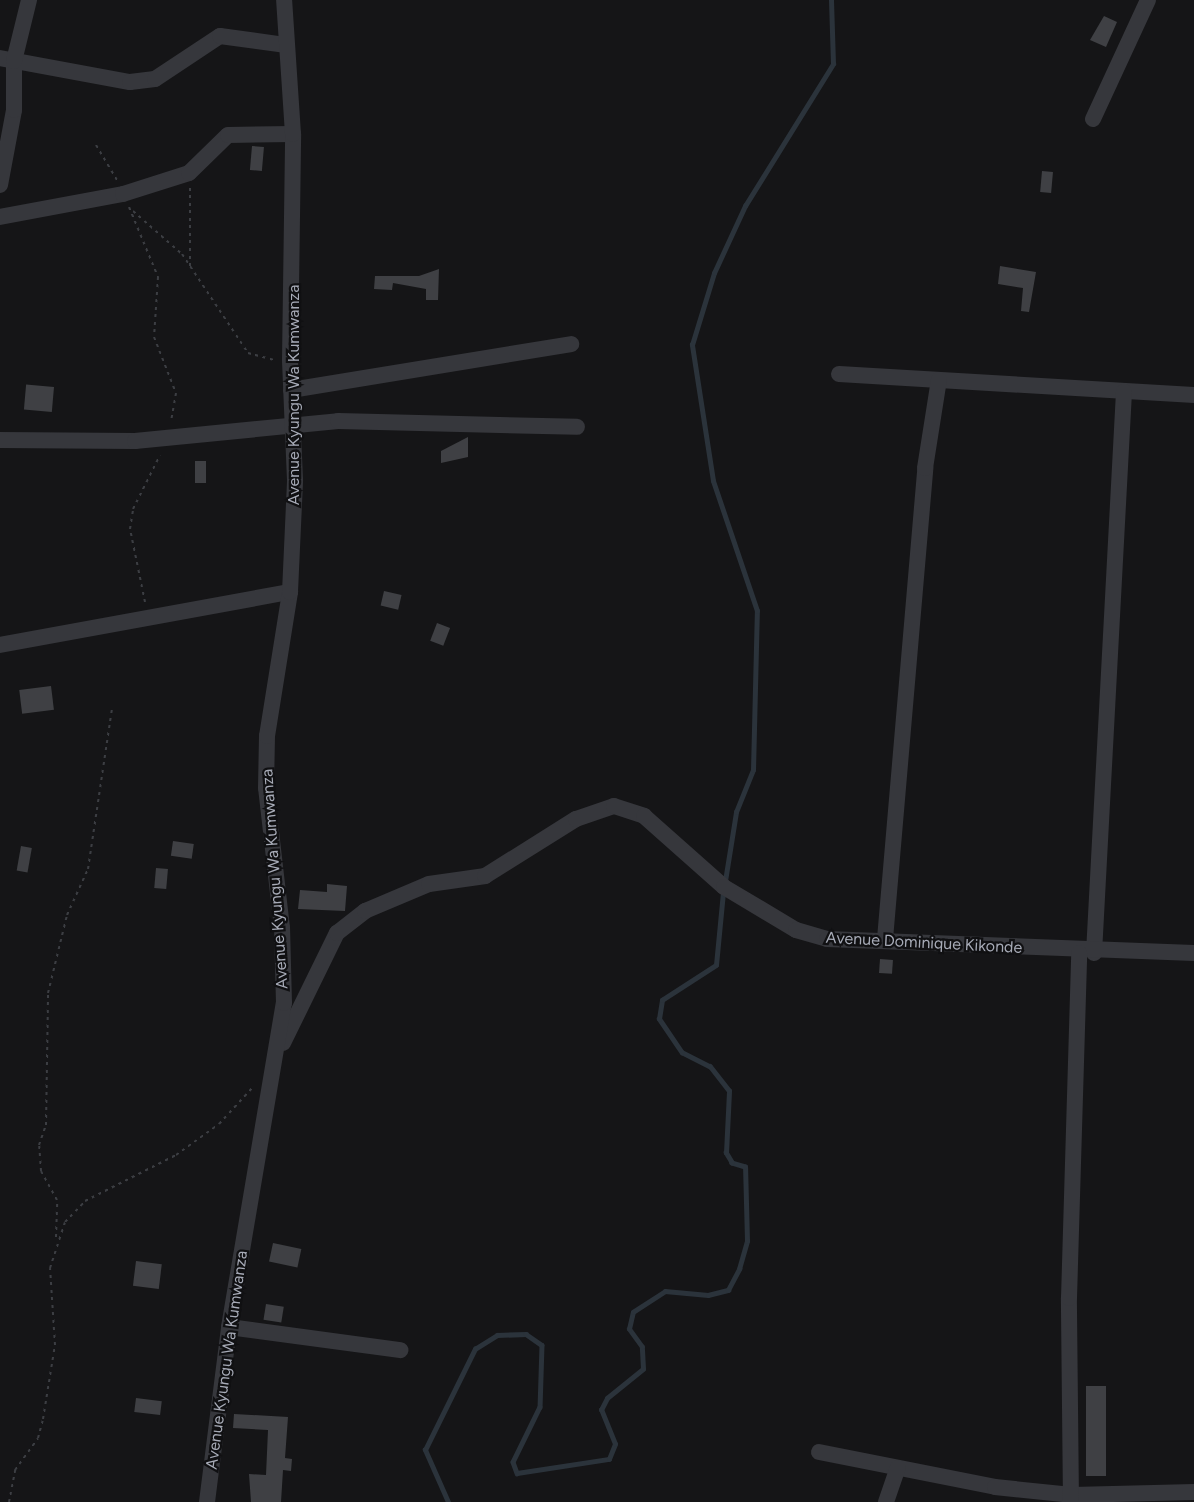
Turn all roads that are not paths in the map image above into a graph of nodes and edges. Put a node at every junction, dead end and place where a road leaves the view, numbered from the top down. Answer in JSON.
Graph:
{"nodes":[{"id":1,"x":29,"y":0,"type":"edge"},
{"id":2,"x":284,"y":0,"type":"edge"},
{"id":3,"x":1148,"y":0,"type":"edge"},
{"id":4,"x":286,"y":45,"type":"junction"},
{"id":5,"x":7,"y":59,"type":"edge"},
{"id":6,"x":1093,"y":119,"type":"dead end"},
{"id":7,"x":293,"y":134,"type":"junction"},
{"id":8,"x":0,"y":185,"type":"edge"},
{"id":9,"x":0,"y":217,"type":"edge"},
{"id":10,"x":571,"y":344,"type":"dead end"},
{"id":11,"x":839,"y":374,"type":"dead end"},
{"id":12,"x":939,"y":380,"type":"junction"},
{"id":13,"x":291,"y":390,"type":"junction"},
{"id":14,"x":1124,"y":392,"type":"junction"},
{"id":15,"x":1194,"y":395,"type":"edge"},
{"id":16,"x":291,"y":424,"type":"junction"},
{"id":17,"x":577,"y":427,"type":"dead end"},
{"id":18,"x":0,"y":440,"type":"edge"},
{"id":19,"x":290,"y":592,"type":"junction"},
{"id":20,"x":0,"y":645,"type":"edge"},
{"id":21,"x":885,"y":939,"type":"junction"},
{"id":22,"x":1086,"y":953,"type":"junction"},
{"id":23,"x":1194,"y":953,"type":"edge"},
{"id":24,"x":273,"y":1067,"type":"junction"},
{"id":25,"x":229,"y":1327,"type":"junction"},
{"id":26,"x":400,"y":1350,"type":"dead end"},
{"id":27,"x":819,"y":1452,"type":"dead end"},
{"id":28,"x":898,"y":1468,"type":"junction"},
{"id":29,"x":1194,"y":1492,"type":"edge"},
{"id":30,"x":1071,"y":1498,"type":"edge"},
{"id":31,"x":207,"y":1502,"type":"edge"},
{"id":32,"x":886,"y":1502,"type":"edge"}],
"edges":[{"from":1,"to":5,"type":"street"},
{"from":2,"to":4,"type":"street","name":"Avenue Kyungu Wa Kumwanza"},
{"from":3,"to":6,"type":"street"},
{"from":4,"to":5,"type":"street"},
{"from":4,"to":7,"type":"street","name":"Avenue Kyungu Wa Kumwanza"},
{"from":5,"to":8,"type":"street"},
{"from":7,"to":9,"type":"street"},
{"from":7,"to":13,"type":"street","name":"Avenue Kyungu Wa Kumwanza"},
{"from":10,"to":13,"type":"street"},
{"from":11,"to":12,"type":"street"},
{"from":12,"to":14,"type":"street"},
{"from":12,"to":21,"type":"street"},
{"from":13,"to":16,"type":"street","name":"Avenue Kyungu Wa Kumwanza"},
{"from":14,"to":15,"type":"street"},
{"from":14,"to":22,"type":"street"},
{"from":16,"to":17,"type":"street"},
{"from":16,"to":18,"type":"street"},
{"from":16,"to":19,"type":"street","name":"Avenue Kyungu Wa Kumwanza"},
{"from":19,"to":20,"type":"street"},
{"from":19,"to":24,"type":"street","name":"Avenue Kyungu Wa Kumwanza"},
{"from":21,"to":22,"type":"street","name":"Avenue Dominique Kikonde"},
{"from":21,"to":24,"type":"street","name":"Avenue Dominique Kikonde"},
{"from":22,"to":23,"type":"street","name":"Avenue Dominique Kikonde"},
{"from":22,"to":30,"type":"street"},
{"from":24,"to":25,"type":"street","name":"Avenue Kyungu Wa Kumwanza"},
{"from":25,"to":26,"type":"street"},
{"from":25,"to":31,"type":"street","name":"Avenue Kyungu Wa Kumwanza"},
{"from":27,"to":28,"type":"street"},
{"from":28,"to":30,"type":"street"},
{"from":28,"to":32,"type":"street"},
{"from":29,"to":30,"type":"street"}]}
